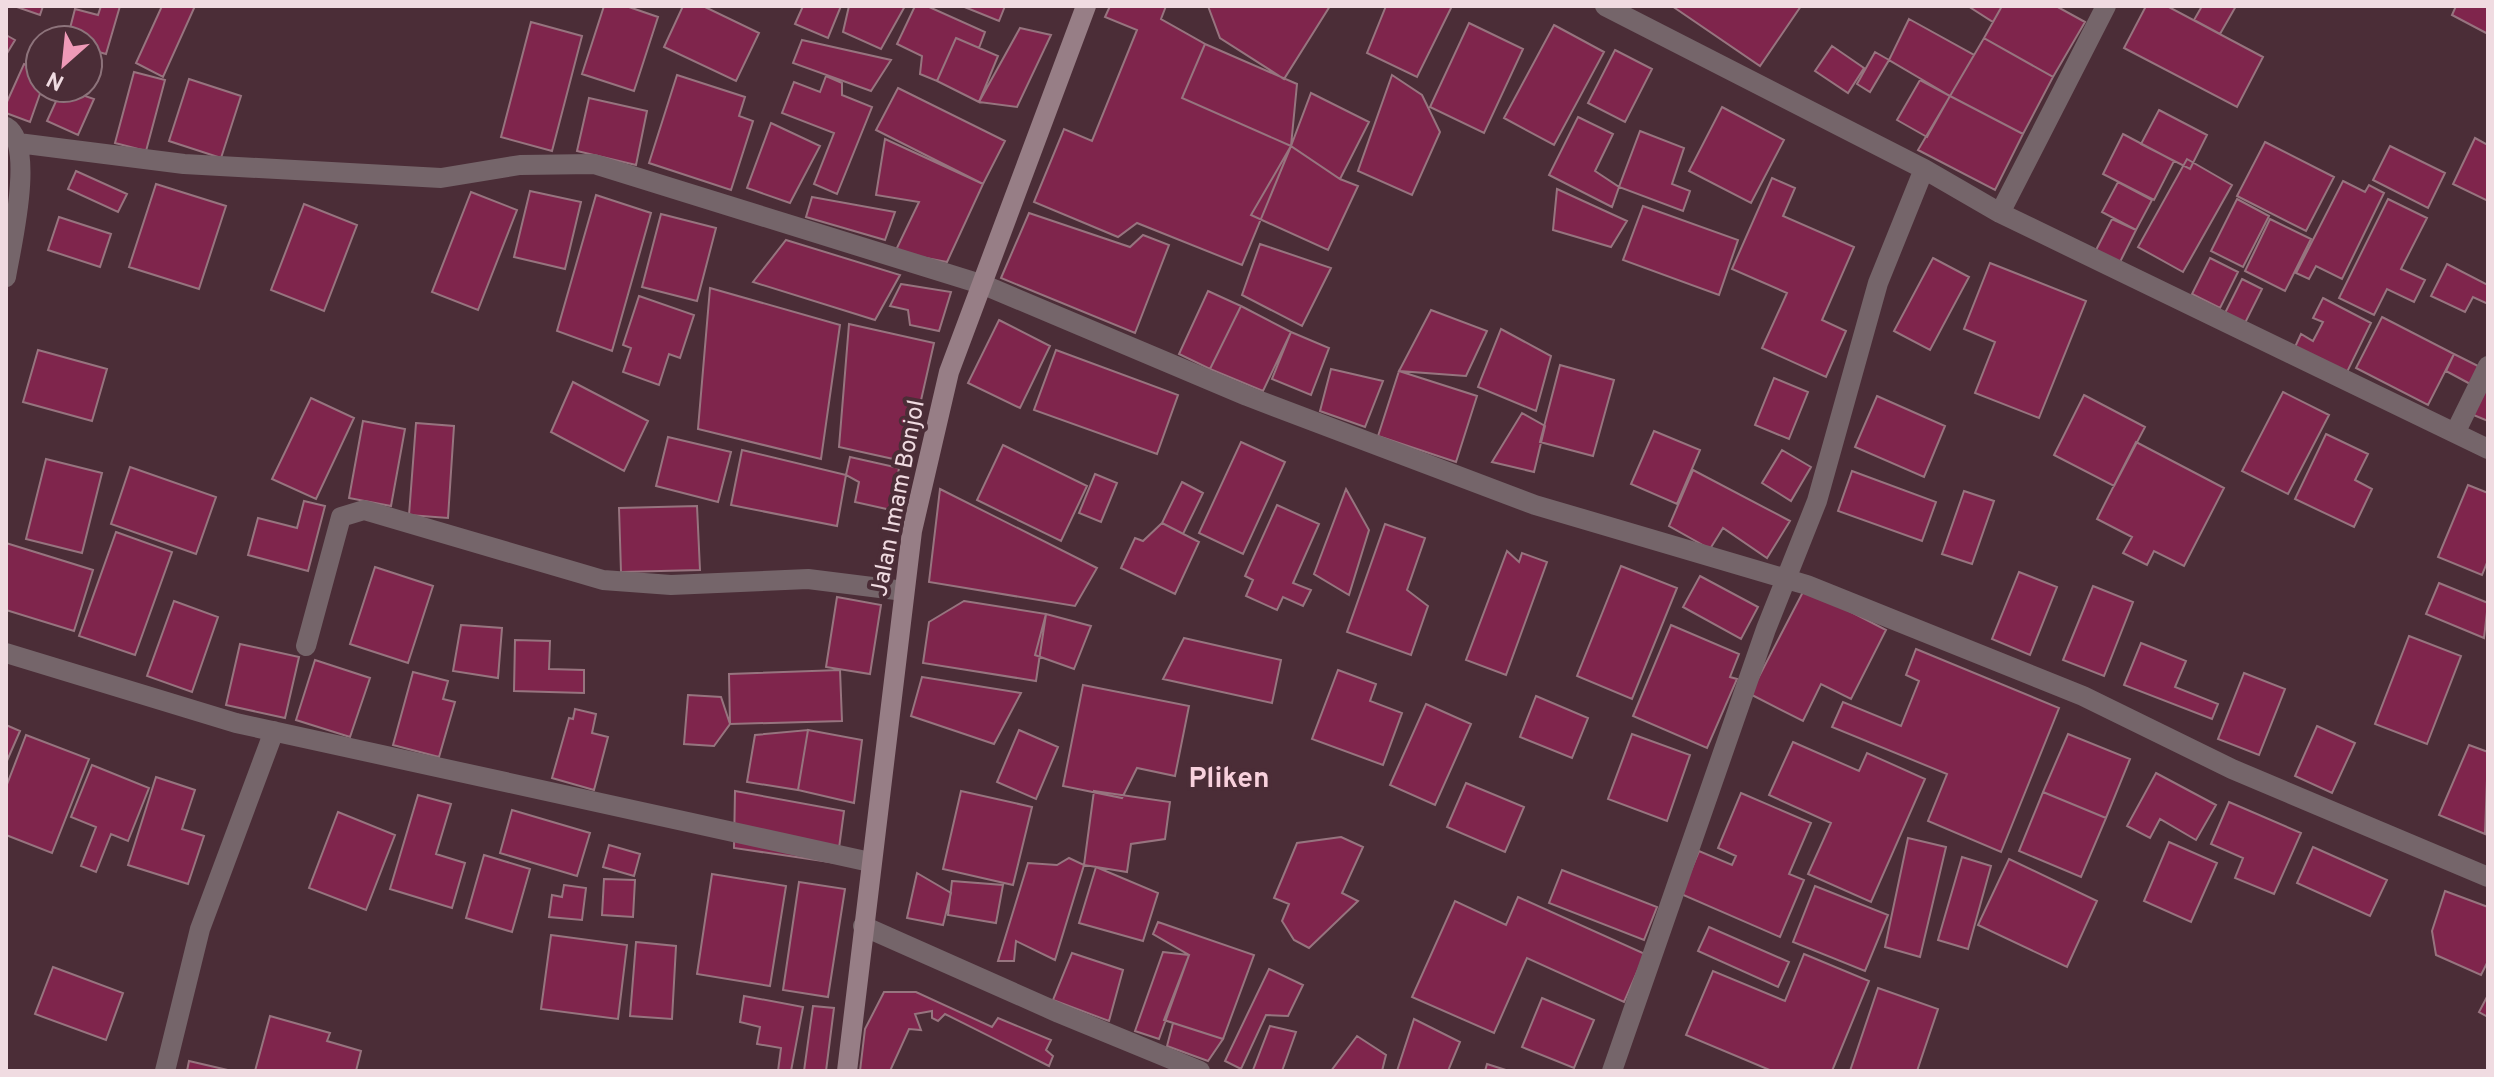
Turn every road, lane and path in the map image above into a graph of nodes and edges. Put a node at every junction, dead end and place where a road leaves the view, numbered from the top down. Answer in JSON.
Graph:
{"nodes":[{"id":1,"x":1086,"y":6,"type":"edge"},
{"id":2,"x":1605,"y":6,"type":"edge"},
{"id":3,"x":2106,"y":6,"type":"edge"},
{"id":4,"x":12,"y":135,"type":"edge"},
{"id":5,"x":1924,"y":169,"type":"junction"},
{"id":6,"x":2000,"y":213,"type":"junction"},
{"id":7,"x":6,"y":277,"type":"edge"},
{"id":8,"x":984,"y":285,"type":"junction"},
{"id":9,"x":2488,"y":366,"type":"edge"},
{"id":10,"x":2455,"y":433,"type":"junction"},
{"id":11,"x":2488,"y":449,"type":"edge"},
{"id":12,"x":1786,"y":579,"type":"junction"},
{"id":13,"x":904,"y":591,"type":"junction"},
{"id":14,"x":306,"y":646,"type":"dead end"},
{"id":15,"x":6,"y":653,"type":"edge"},
{"id":16,"x":274,"y":731,"type":"junction"},
{"id":17,"x":870,"y":862,"type":"junction"},
{"id":18,"x":2488,"y":877,"type":"edge"},
{"id":19,"x":863,"y":926,"type":"junction"},
{"id":20,"x":165,"y":1071,"type":"edge"},
{"id":21,"x":847,"y":1071,"type":"edge"},
{"id":22,"x":1200,"y":1071,"type":"edge"},
{"id":23,"x":1612,"y":1071,"type":"edge"}],
"edges":[{"from":1,"to":8,"type":"main road","name":"Jalan Imam Bonjol"},
{"from":2,"to":5,"type":"street"},
{"from":3,"to":6,"type":"street"},
{"from":4,"to":7,"type":"street"},
{"from":4,"to":8,"type":"street"},
{"from":5,"to":6,"type":"street"},
{"from":5,"to":12,"type":"street"},
{"from":6,"to":10,"type":"street"},
{"from":8,"to":12,"type":"street"},
{"from":8,"to":13,"type":"main road","name":"Jalan Imam Bonjol"},
{"from":9,"to":10,"type":"street"},
{"from":10,"to":11,"type":"street"},
{"from":12,"to":18,"type":"street"},
{"from":12,"to":23,"type":"street"},
{"from":13,"to":14,"type":"street"},
{"from":13,"to":17,"type":"main road","name":"Jalan Imam Bonjol"},
{"from":15,"to":16,"type":"street"},
{"from":16,"to":17,"type":"street"},
{"from":16,"to":20,"type":"street"},
{"from":17,"to":19,"type":"main road","name":"Jalan Imam Bonjol"},
{"from":19,"to":21,"type":"main road","name":"Jalan Imam Bonjol"},
{"from":19,"to":22,"type":"street"}]}
